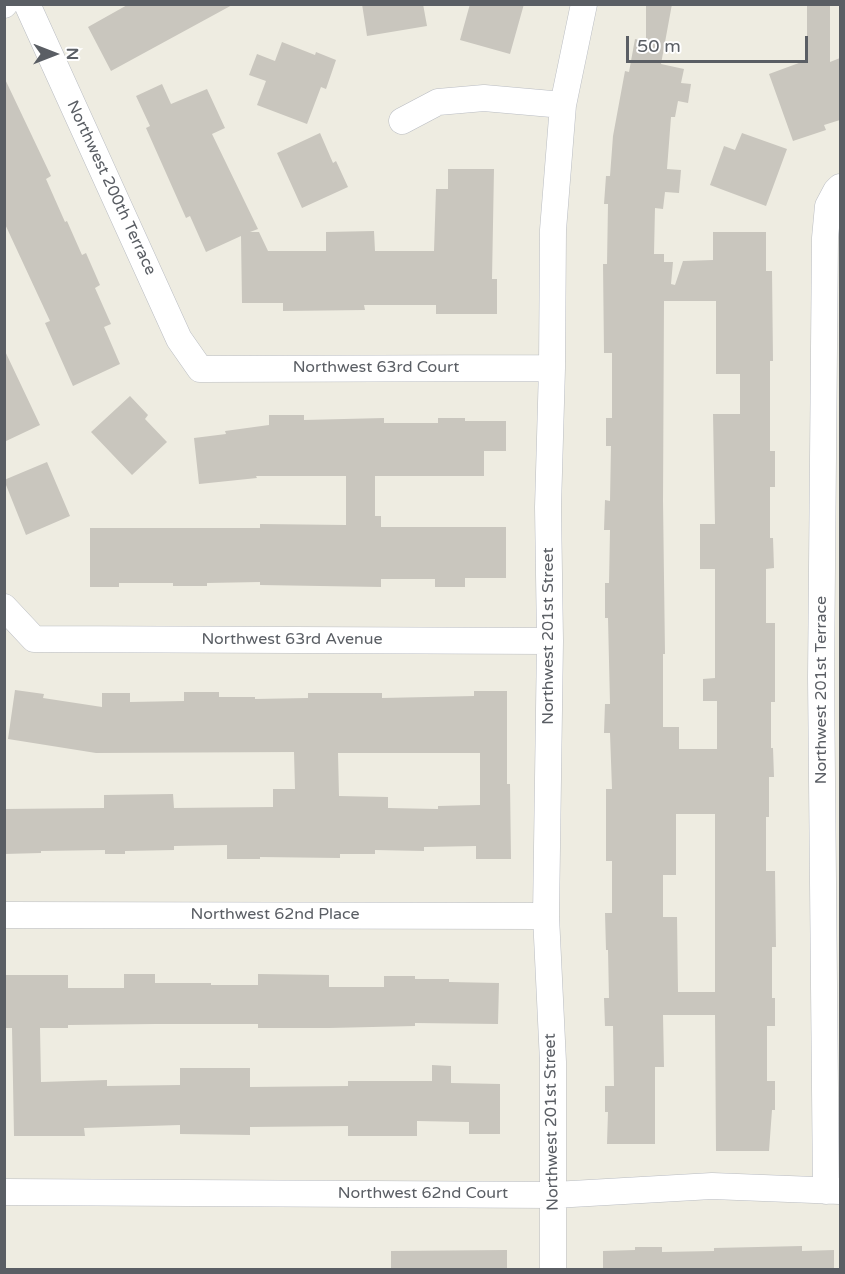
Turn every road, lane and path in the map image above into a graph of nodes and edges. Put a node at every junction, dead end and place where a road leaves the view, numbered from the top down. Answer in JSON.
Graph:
{"nodes":[{"id":1,"x":27,"y":4,"type":"edge"},
{"id":2,"x":584,"y":4,"type":"edge"},
{"id":3,"x":563,"y":105,"type":"junction"},
{"id":4,"x":402,"y":122,"type":"dead end"},
{"id":5,"x":838,"y":189,"type":"edge"},
{"id":6,"x":552,"y":368,"type":"junction"},
{"id":7,"x":200,"y":369,"type":"joint"},
{"id":8,"x":4,"y":607,"type":"edge"},
{"id":9,"x":550,"y":641,"type":"junction"},
{"id":10,"x":4,"y":915,"type":"edge"},
{"id":11,"x":546,"y":916,"type":"junction"},
{"id":12,"x":833,"y":1191,"type":"edge"},
{"id":13,"x":4,"y":1192,"type":"edge"},
{"id":14,"x":554,"y":1195,"type":"junction"},
{"id":15,"x":553,"y":1269,"type":"edge"}],
"edges":[{"from":1,"to":7,"type":"street","name":"Northwest 200th Terrace"},
{"from":2,"to":3,"type":"street","name":"Northwest 201st Street"},
{"from":3,"to":4,"type":"street"},
{"from":3,"to":6,"type":"street","name":"Northwest 201st Street"},
{"from":5,"to":12,"type":"street","name":"Northwest 201st Terrace"},
{"from":6,"to":7,"type":"street","name":"Northwest 63rd Court"},
{"from":6,"to":9,"type":"street","name":"Northwest 201st Street"},
{"from":8,"to":9,"type":"street","name":"Northwest 63rd Avenue"},
{"from":9,"to":11,"type":"street","name":"Northwest 201st Street"},
{"from":10,"to":11,"type":"street","name":"Northwest 62nd Place"},
{"from":11,"to":14,"type":"street","name":"Northwest 201st Street"},
{"from":12,"to":14,"type":"street","name":"Northwest 62nd Court"},
{"from":13,"to":14,"type":"street","name":"Northwest 62nd Court"},
{"from":14,"to":15,"type":"street","name":"Northwest 201st Street"}]}
